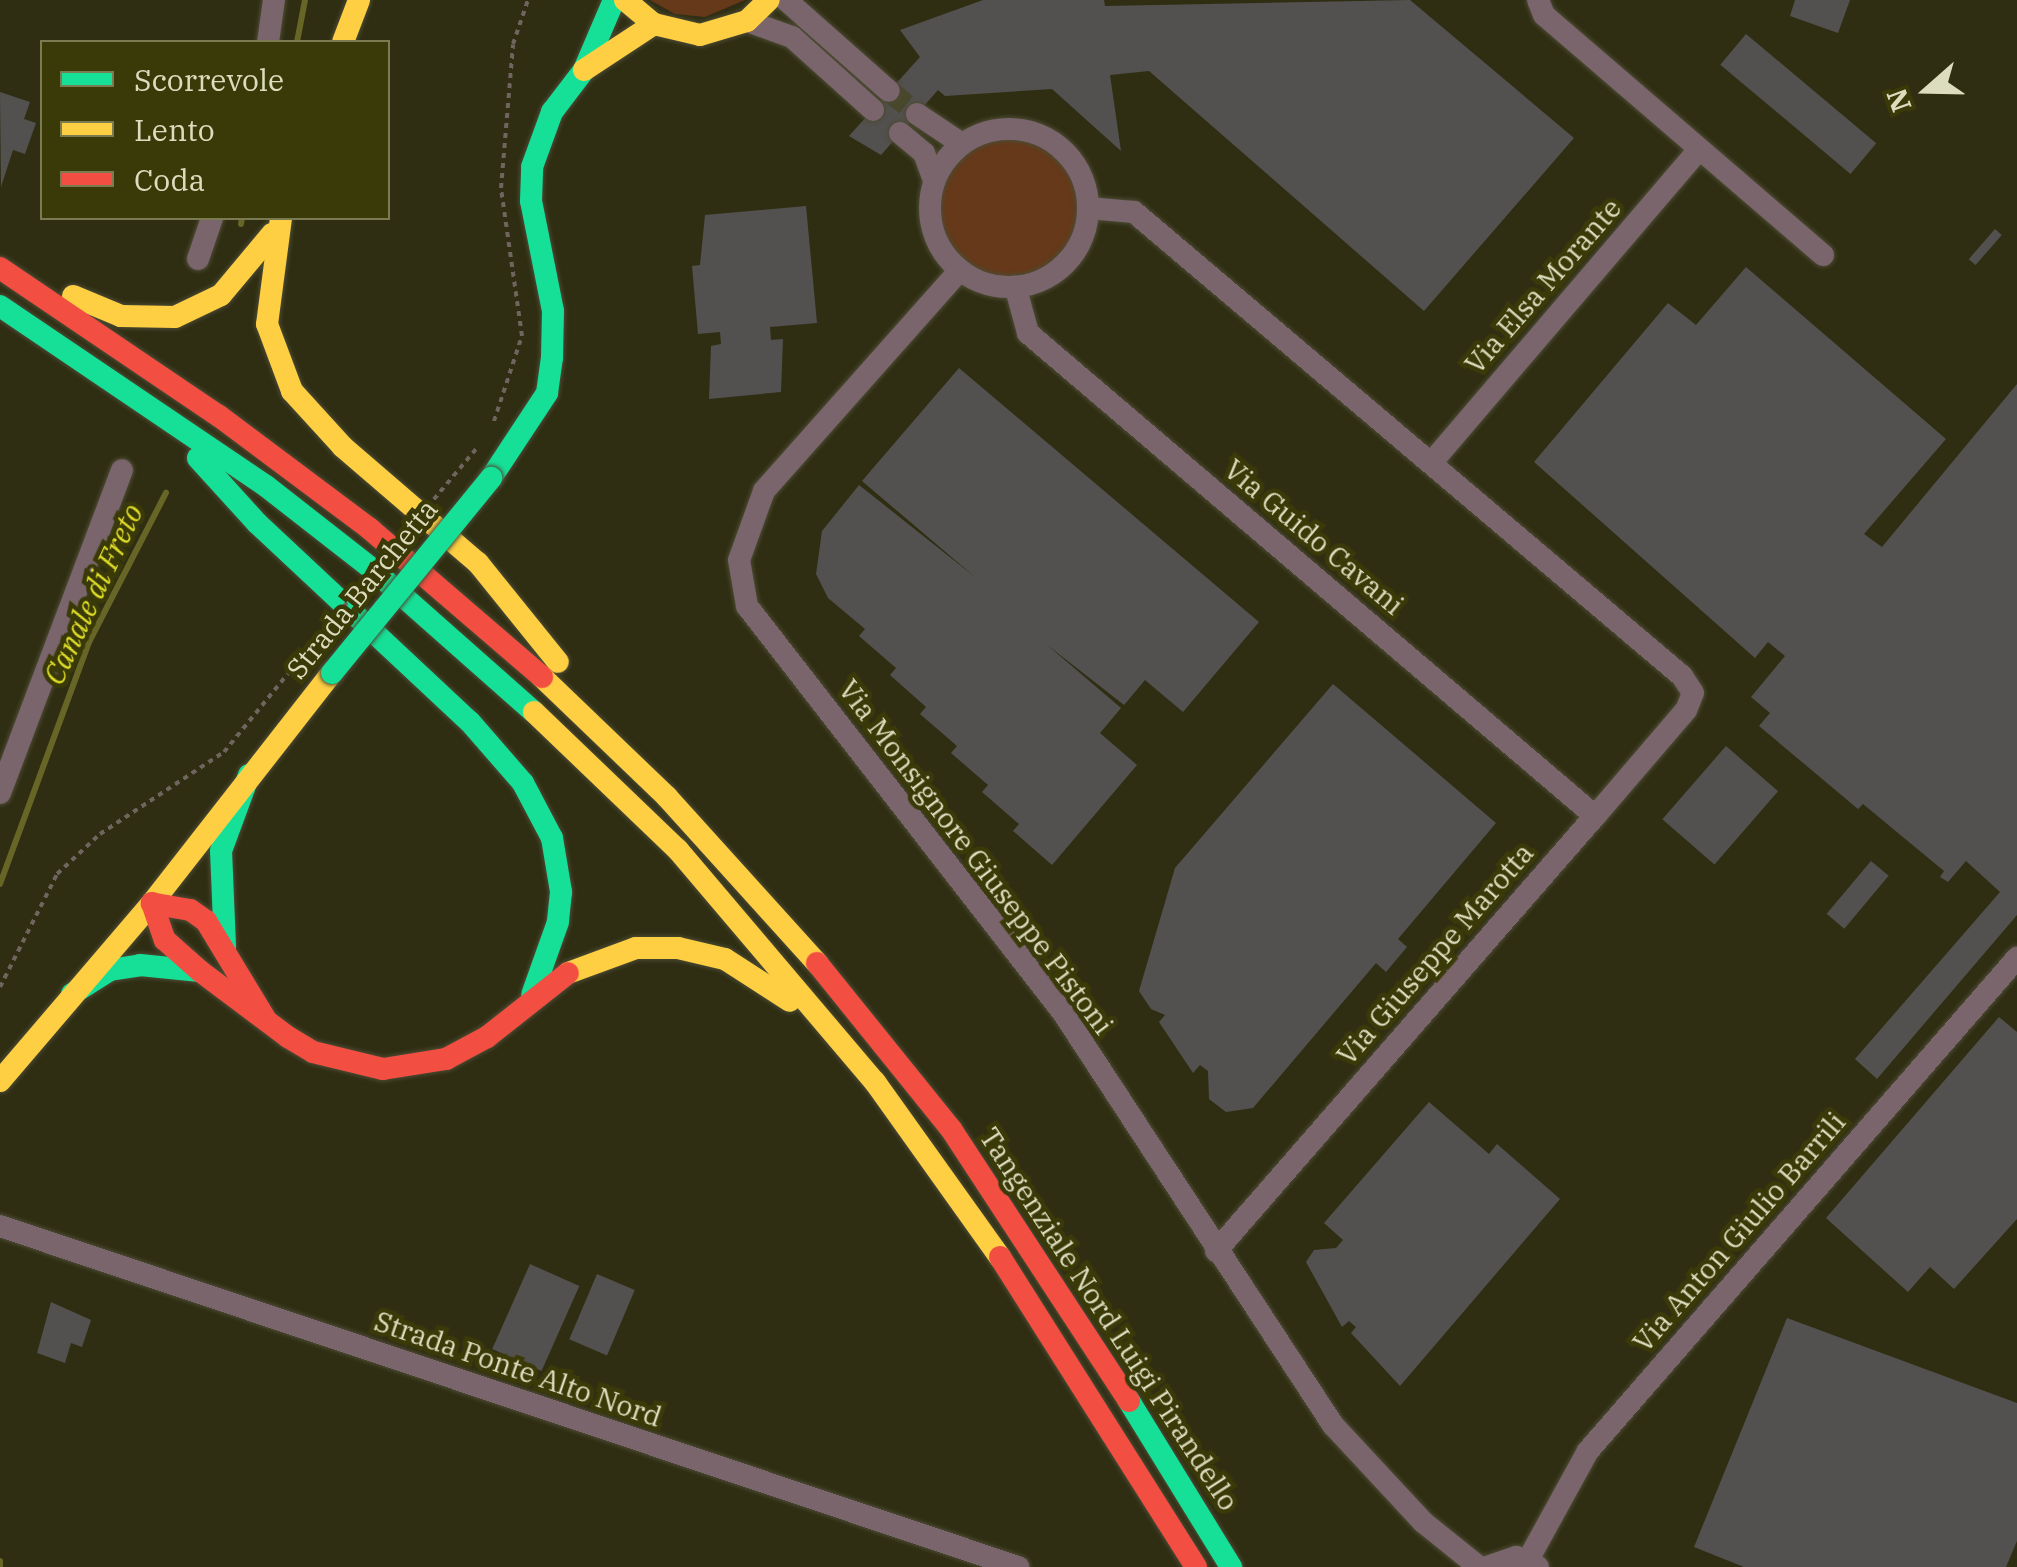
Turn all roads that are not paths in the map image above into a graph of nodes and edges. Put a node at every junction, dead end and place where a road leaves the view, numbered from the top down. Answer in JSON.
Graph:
{"nodes":[{"id":1,"x":274,"y":0,"type":"edge"},
{"id":2,"x":359,"y":0,"type":"edge"},
{"id":3,"x":614,"y":0,"type":"edge"},
{"id":4,"x":625,"y":0,"type":"edge"},
{"id":5,"x":770,"y":0,"type":"edge"},
{"id":6,"x":786,"y":0,"type":"edge"},
{"id":7,"x":1538,"y":0,"type":"edge"},
{"id":8,"x":747,"y":20,"type":"junction"},
{"id":9,"x":654,"y":24,"type":"junction"},
{"id":10,"x":268,"y":40,"type":"edge"},
{"id":11,"x":343,"y":40,"type":"edge"},
{"id":12,"x":584,"y":70,"type":"junction"},
{"id":13,"x":889,"y":91,"type":"tunnel mouth"},
{"id":14,"x":873,"y":110,"type":"tunnel mouth"},
{"id":15,"x":917,"y":114,"type":"tunnel mouth"},
{"id":16,"x":900,"y":134,"type":"tunnel mouth"},
{"id":17,"x":962,"y":144,"type":"junction"},
{"id":18,"x":1700,"y":149,"type":"junction"},
{"id":19,"x":934,"y":181,"type":"junction"},
{"id":20,"x":1088,"y":208,"type":"junction"},
{"id":21,"x":211,"y":220,"type":"edge"},
{"id":22,"x":280,"y":220,"type":"edge"},
{"id":23,"x":1823,"y":255,"type":"dead end"},
{"id":24,"x":0,"y":259,"type":"edge"},
{"id":25,"x":198,"y":260,"type":"dead end"},
{"id":26,"x":0,"y":268,"type":"edge"},
{"id":27,"x":960,"y":270,"type":"junction"},
{"id":28,"x":1016,"y":289,"type":"junction"},
{"id":29,"x":0,"y":306,"type":"edge"},
{"id":30,"x":178,"y":425,"type":"junction"},
{"id":31,"x":1432,"y":462,"type":"junction"},
{"id":32,"x":122,"y":470,"type":"dead end"},
{"id":33,"x":249,"y":774,"type":"junction"},
{"id":34,"x":0,"y":793,"type":"edge"},
{"id":35,"x":667,"y":797,"type":"junction"},
{"id":36,"x":1595,"y":816,"type":"junction"},
{"id":37,"x":152,"y":903,"type":"junction"},
{"id":38,"x":225,"y":946,"type":"junction"},
{"id":39,"x":2017,"y":958,"type":"edge"},
{"id":40,"x":200,"y":970,"type":"junction"},
{"id":41,"x":72,"y":994,"type":"junction"},
{"id":42,"x":532,"y":995,"type":"junction"},
{"id":43,"x":266,"y":1020,"type":"junction"},
{"id":44,"x":0,"y":1081,"type":"edge"},
{"id":45,"x":875,"y":1082,"type":"junction"},
{"id":46,"x":0,"y":1226,"type":"edge"},
{"id":47,"x":1216,"y":1251,"type":"junction"},
{"id":48,"x":1533,"y":1564,"type":"edge"},
{"id":49,"x":1018,"y":1567,"type":"edge"},
{"id":50,"x":1196,"y":1567,"type":"edge"},
{"id":51,"x":1231,"y":1567,"type":"edge"},
{"id":52,"x":1478,"y":1567,"type":"edge"},
{"id":53,"x":1487,"y":1567,"type":"edge"}],
"edges":[{"from":1,"to":10,"type":"street"},
{"from":2,"to":11,"type":"main road"},
{"from":3,"to":12,"type":"main road","name":"Strada Barchetta"},
{"from":4,"to":9,"type":"main road"},
{"from":5,"to":8,"type":"main road"},
{"from":6,"to":13,"type":"street"},
{"from":7,"to":18,"type":"street"},
{"from":8,"to":9,"type":"main road"},
{"from":8,"to":14,"type":"street"},
{"from":9,"to":12,"type":"main road","name":"Strada Barchetta"},
{"from":12,"to":33,"type":"main road","name":"Strada Barchetta","bridge":true},
{"from":15,"to":17,"type":"street"},
{"from":16,"to":19,"type":"street"},
{"from":17,"to":19,"type":"street"},
{"from":17,"to":20,"type":"street"},
{"from":18,"to":23,"type":"street"},
{"from":18,"to":31,"type":"street","name":"Via Elsa Morante"},
{"from":19,"to":27,"type":"street"},
{"from":20,"to":28,"type":"street"},
{"from":20,"to":31,"type":"street"},
{"from":21,"to":25,"type":"street"},
{"from":22,"to":24,"type":"main road"},
{"from":22,"to":35,"type":"main road"},
{"from":26,"to":35,"type":"main road","name":"Tangenziale Nord Luigi Pirandello"},
{"from":27,"to":28,"type":"street"},
{"from":27,"to":47,"type":"street","name":"Via Monsignore Giuseppe Pistoni"},
{"from":28,"to":36,"type":"street","name":"Via Guido Cavani"},
{"from":29,"to":30,"type":"main road","name":"Tangenziale Nord Luigi Pirandello"},
{"from":30,"to":42,"type":"main road"},
{"from":30,"to":45,"type":"main road","name":"Tangenziale Nord Luigi Pirandello"},
{"from":31,"to":36,"type":"street","name":"Via Giuseppe Marotta"},
{"from":32,"to":34,"type":"street"},
{"from":33,"to":37,"type":"main road","name":"Strada Barchetta"},
{"from":33,"to":38,"type":"main road"},
{"from":35,"to":51,"type":"main road","name":"Tangenziale Nord Luigi Pirandello"},
{"from":36,"to":47,"type":"street","name":"Via Giuseppe Marotta"},
{"from":37,"to":38,"type":"main road"},
{"from":37,"to":40,"type":"main road"},
{"from":37,"to":41,"type":"main road","name":"Strada Barchetta"},
{"from":38,"to":43,"type":"main road"},
{"from":39,"to":48,"type":"street","name":"Via Anton Giulio Barrili"},
{"from":40,"to":41,"type":"main road"},
{"from":40,"to":43,"type":"main road"},
{"from":41,"to":44,"type":"main road","name":"Strada Barchetta"},
{"from":42,"to":43,"type":"main road"},
{"from":42,"to":45,"type":"main road"},
{"from":45,"to":50,"type":"main road","name":"Tangenziale Nord Luigi Pirandello"},
{"from":46,"to":49,"type":"street","name":"Strada Ponte Alto Nord"},
{"from":47,"to":52,"type":"street","name":"Via Monsignore Giuseppe Pistoni"},
{"from":48,"to":53,"type":"street"}]}
